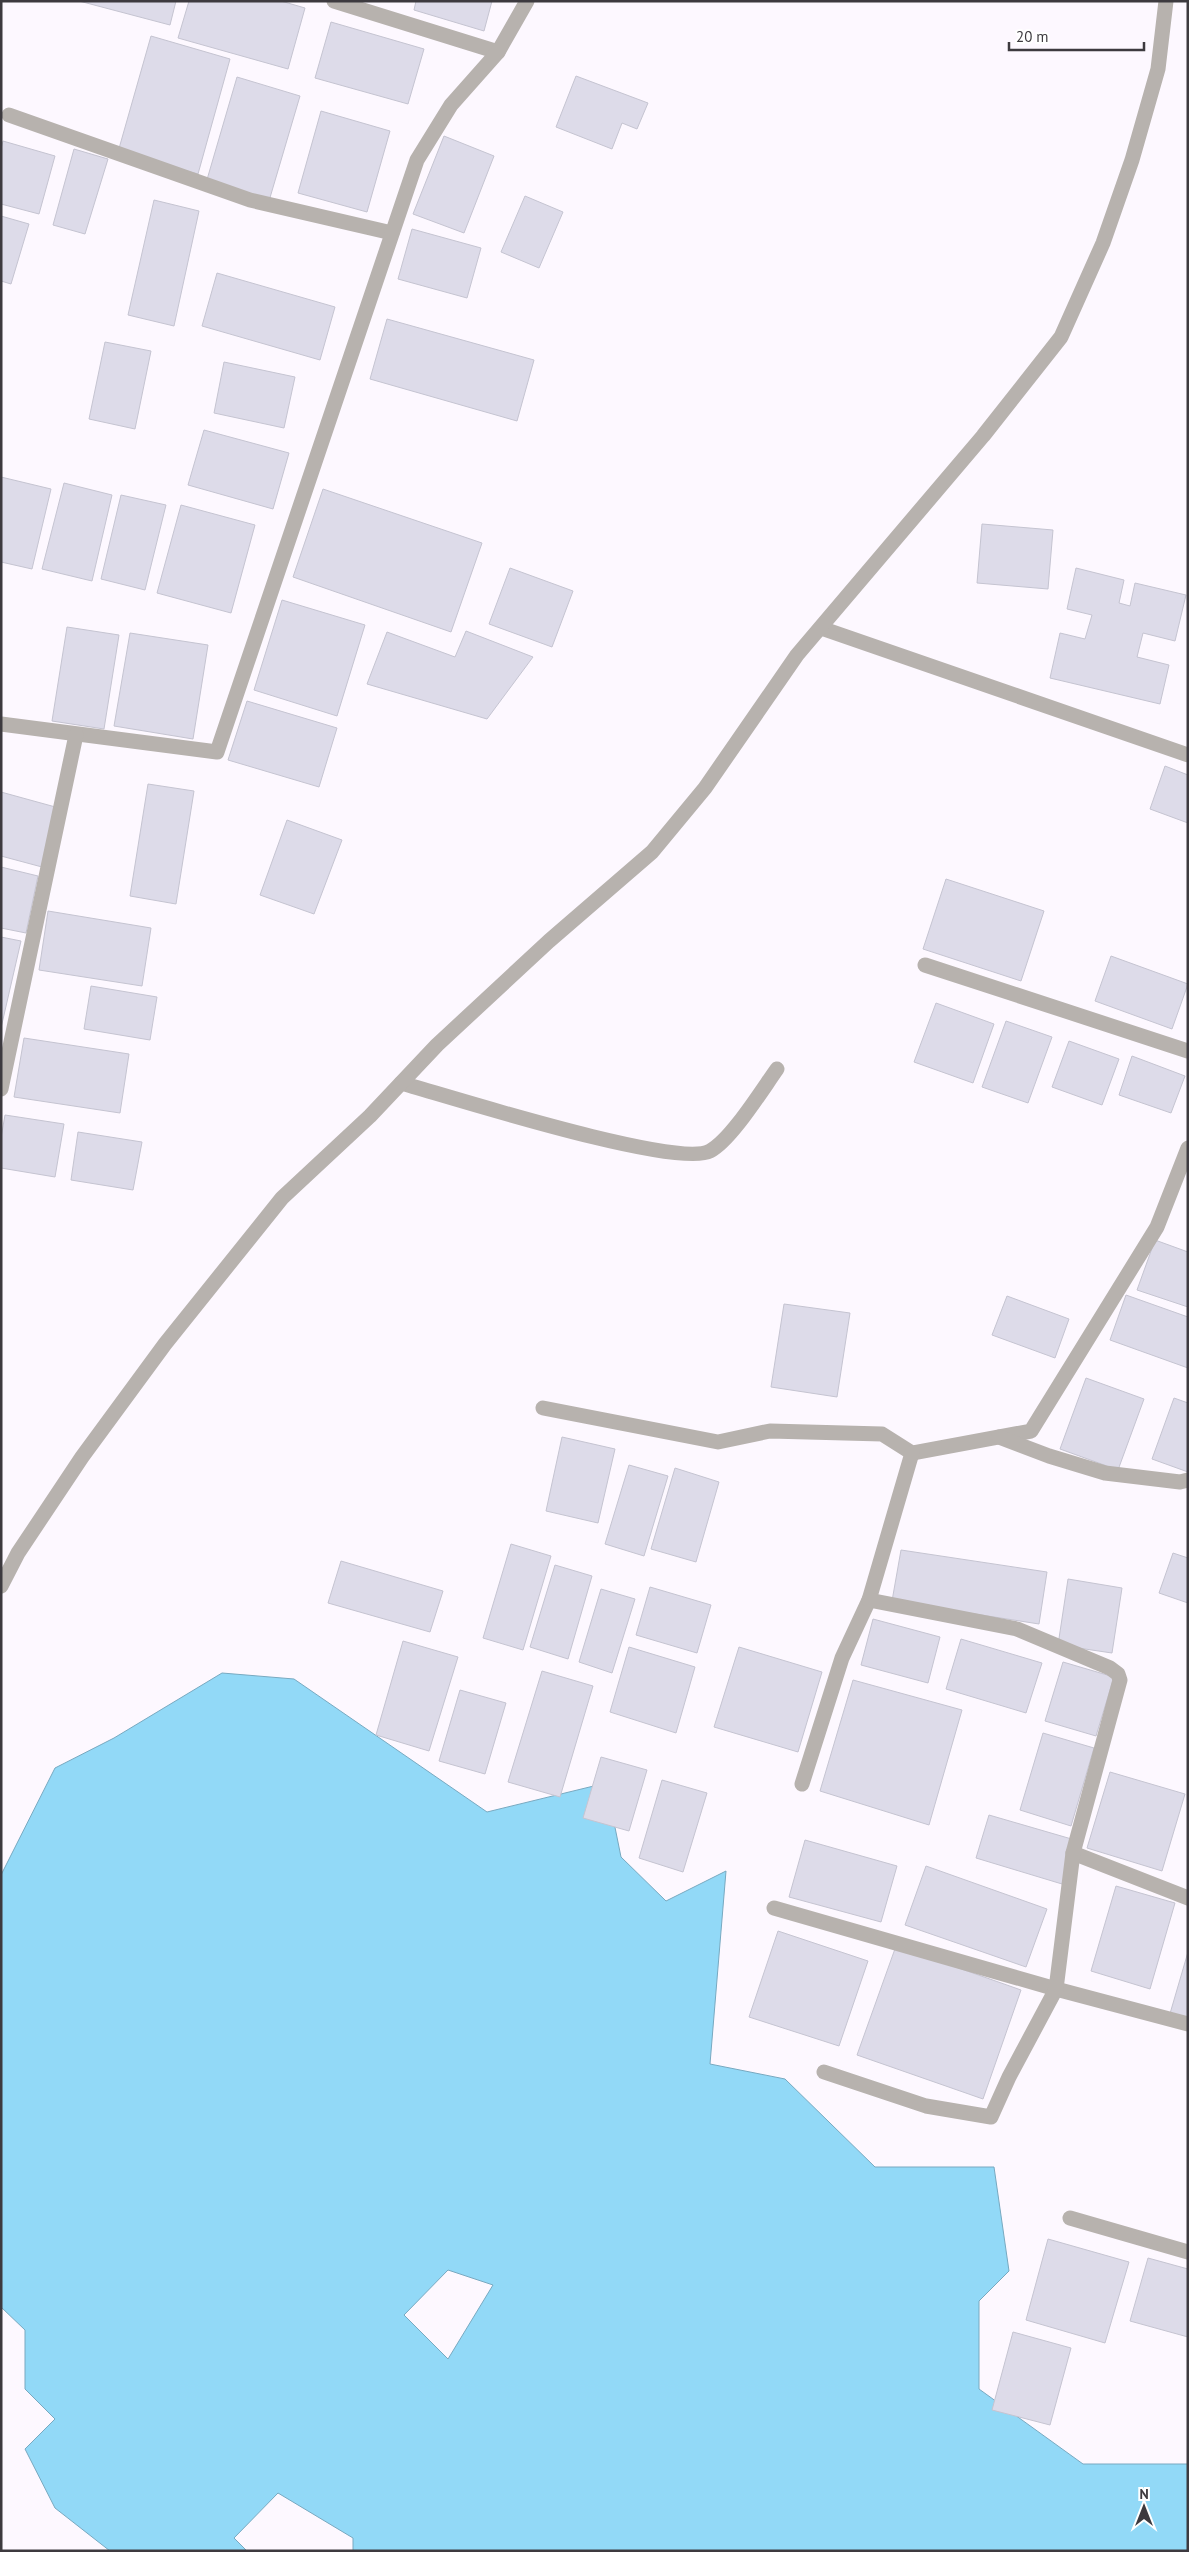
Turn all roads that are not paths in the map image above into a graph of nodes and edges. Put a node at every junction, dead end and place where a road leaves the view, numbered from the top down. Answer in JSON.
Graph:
{"nodes":[{"id":1,"x":334,"y":1,"type":"edge"},
{"id":2,"x":527,"y":1,"type":"edge"},
{"id":3,"x":1166,"y":1,"type":"edge"},
{"id":4,"x":498,"y":52,"type":"junction"},
{"id":5,"x":9,"y":115,"type":"dead end"},
{"id":6,"x":392,"y":233,"type":"junction"},
{"id":7,"x":821,"y":628,"type":"junction"},
{"id":8,"x":1,"y":724,"type":"edge"},
{"id":9,"x":76,"y":735,"type":"junction"},
{"id":10,"x":1188,"y":756,"type":"edge"},
{"id":11,"x":925,"y":965,"type":"dead end"},
{"id":12,"x":1188,"y":1051,"type":"edge"},
{"id":13,"x":777,"y":1069,"type":"dead end"},
{"id":14,"x":401,"y":1082,"type":"junction"},
{"id":15,"x":1,"y":1089,"type":"edge"},
{"id":16,"x":1188,"y":1148,"type":"edge"},
{"id":17,"x":543,"y":1408,"type":"dead end"},
{"id":18,"x":999,"y":1437,"type":"junction"},
{"id":19,"x":912,"y":1453,"type":"junction"},
{"id":20,"x":1188,"y":1480,"type":"edge"},
{"id":21,"x":1,"y":1586,"type":"edge"},
{"id":22,"x":869,"y":1600,"type":"junction"},
{"id":23,"x":802,"y":1784,"type":"dead end"},
{"id":24,"x":1074,"y":1853,"type":"junction"},
{"id":25,"x":1188,"y":1898,"type":"edge"},
{"id":26,"x":774,"y":1908,"type":"dead end"},
{"id":27,"x":1056,"y":1989,"type":"junction"},
{"id":28,"x":1188,"y":2024,"type":"edge"},
{"id":29,"x":824,"y":2072,"type":"dead end"},
{"id":30,"x":1070,"y":2218,"type":"dead end"},
{"id":31,"x":1188,"y":2252,"type":"edge"}],
"edges":[{"from":1,"to":4,"type":"street"},
{"from":2,"to":4,"type":"street"},
{"from":3,"to":7,"type":"street"},
{"from":4,"to":6,"type":"street"},
{"from":5,"to":6,"type":"street"},
{"from":6,"to":9,"type":"street"},
{"from":7,"to":10,"type":"street"},
{"from":7,"to":14,"type":"street"},
{"from":8,"to":9,"type":"street"},
{"from":9,"to":15,"type":"street"},
{"from":11,"to":12,"type":"street"},
{"from":13,"to":14,"type":"street"},
{"from":14,"to":21,"type":"street"},
{"from":16,"to":18,"type":"street"},
{"from":17,"to":19,"type":"street"},
{"from":18,"to":19,"type":"street"},
{"from":18,"to":20,"type":"street"},
{"from":19,"to":22,"type":"street"},
{"from":22,"to":23,"type":"street"},
{"from":22,"to":24,"type":"street"},
{"from":24,"to":25,"type":"street"},
{"from":24,"to":27,"type":"street"},
{"from":26,"to":27,"type":"street"},
{"from":27,"to":28,"type":"street"},
{"from":27,"to":29,"type":"street"},
{"from":30,"to":31,"type":"street"}]}
